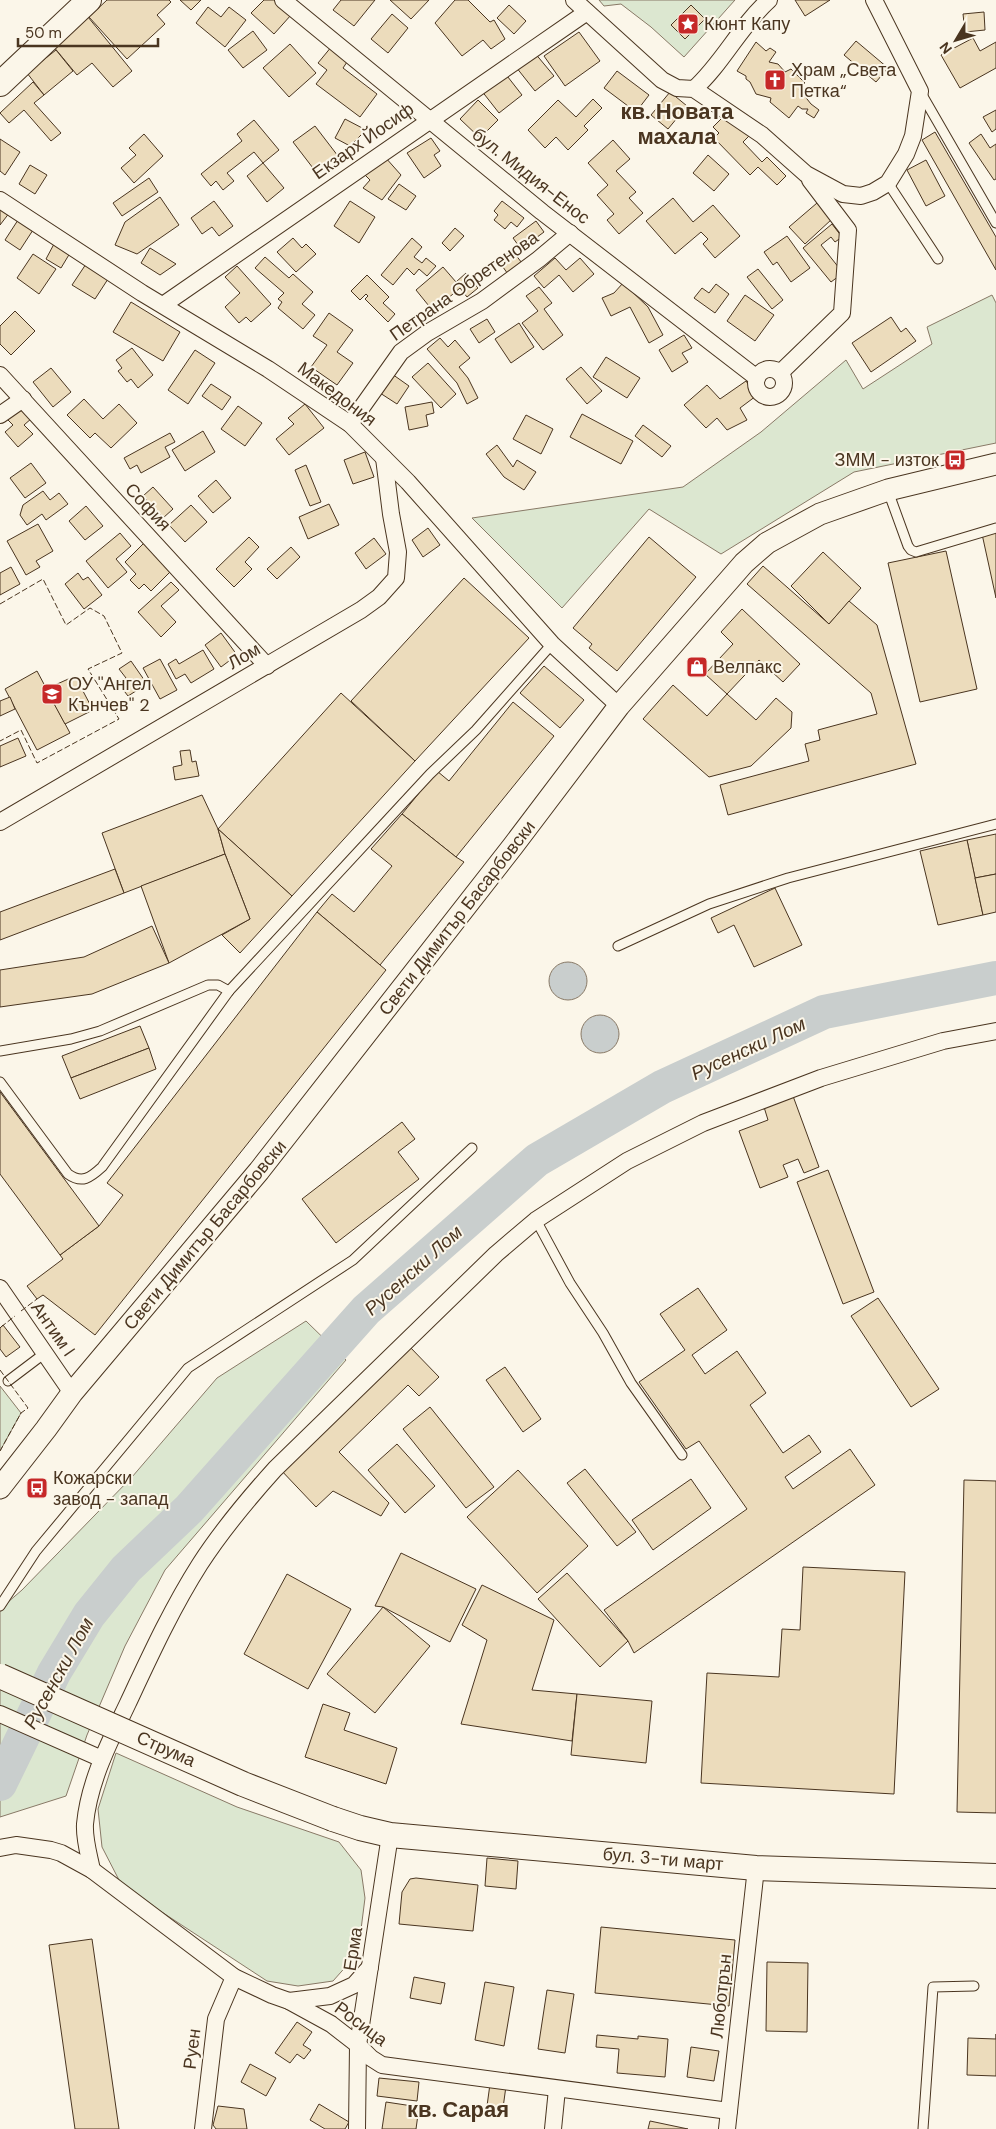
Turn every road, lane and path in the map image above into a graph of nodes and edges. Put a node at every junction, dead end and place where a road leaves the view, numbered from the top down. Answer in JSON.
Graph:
{"nodes":[{"id":1,"x":89,"y":0,"type":"edge"},
{"id":2,"x":283,"y":0,"type":"edge"},
{"id":3,"x":574,"y":0,"type":"edge"},
{"id":4,"x":769,"y":0,"type":"edge"},
{"id":5,"x":874,"y":0,"type":"edge"},
{"id":6,"x":587,"y":12,"type":"junction"},
{"id":7,"x":0,"y":84,"type":"edge"},
{"id":8,"x":694,"y":89,"type":"junction"},
{"id":9,"x":920,"y":91,"type":"junction"},
{"id":10,"x":428,"y":121,"type":"junction"},
{"id":11,"x":806,"y":174,"type":"junction"},
{"id":12,"x":888,"y":183,"type":"junction"},
{"id":13,"x":0,"y":200,"type":"edge"},
{"id":14,"x":996,"y":223,"type":"edge"},
{"id":15,"x":570,"y":233,"type":"junction"},
{"id":16,"x":938,"y":259,"type":"dead end"},
{"id":17,"x":163,"y":305,"type":"junction"},
{"id":18,"x":780,"y":373,"type":"junction"},
{"id":19,"x":0,"y":375,"type":"edge"},
{"id":20,"x":757,"y":378,"type":"junction"},
{"id":21,"x":22,"y":399,"type":"junction"},
{"id":22,"x":0,"y":415,"type":"edge"},
{"id":23,"x":350,"y":424,"type":"junction"},
{"id":24,"x":384,"y":458,"type":"junction"},
{"id":25,"x":996,"y":464,"type":"edge"},
{"id":26,"x":888,"y":490,"type":"junction"},
{"id":27,"x":996,"y":528,"type":"edge"},
{"id":28,"x":552,"y":644,"type":"junction"},
{"id":29,"x":267,"y":666,"type":"junction"},
{"id":30,"x":619,"y":706,"type":"junction"},
{"id":31,"x":0,"y":822,"type":"edge"},
{"id":32,"x":996,"y":824,"type":"edge"},
{"id":33,"x":618,"y":946,"type":"dead end"},
{"id":34,"x":229,"y":991,"type":"junction"},
{"id":35,"x":996,"y":1031,"type":"edge"},
{"id":36,"x":0,"y":1051,"type":"edge"},
{"id":37,"x":0,"y":1082,"type":"edge"},
{"id":38,"x":472,"y":1148,"type":"dead end"},
{"id":39,"x":536,"y":1220,"type":"junction"},
{"id":40,"x":0,"y":1288,"type":"edge"},
{"id":41,"x":45,"y":1353,"type":"junction"},
{"id":42,"x":8,"y":1381,"type":"dead end"},
{"id":43,"x":72,"y":1393,"type":"junction"},
{"id":44,"x":682,"y":1455,"type":"dead end"},
{"id":45,"x":0,"y":1488,"type":"edge"},
{"id":46,"x":0,"y":1606,"type":"edge"},
{"id":47,"x":0,"y":1676,"type":"edge"},
{"id":48,"x":0,"y":1714,"type":"edge"},
{"id":49,"x":102,"y":1759,"type":"junction"},
{"id":50,"x":334,"y":1819,"type":"joint"},
{"id":51,"x":390,"y":1835,"type":"junction"},
{"id":52,"x":0,"y":1848,"type":"edge"},
{"id":53,"x":756,"y":1868,"type":"junction"},
{"id":54,"x":92,"y":1870,"type":"junction"},
{"id":55,"x":996,"y":1876,"type":"edge"},
{"id":56,"x":370,"y":1967,"type":"junction"},
{"id":57,"x":234,"y":1977,"type":"junction"},
{"id":58,"x":974,"y":1986,"type":"dead end"},
{"id":59,"x":290,"y":2000,"type":"junction"},
{"id":60,"x":358,"y":2044,"type":"junction"},
{"id":61,"x":557,"y":2089,"type":"junction"},
{"id":62,"x":729,"y":2111,"type":"junction"},
{"id":63,"x":203,"y":2129,"type":"edge"},
{"id":64,"x":357,"y":2129,"type":"edge"},
{"id":65,"x":553,"y":2129,"type":"edge"},
{"id":66,"x":727,"y":2129,"type":"edge"},
{"id":67,"x":923,"y":2129,"type":"edge"}],
"edges":[{"from":1,"to":7,"type":"main road"},
{"from":2,"to":10,"type":"street","name":"бул. Мидия-Енос"},
{"from":3,"to":6,"type":"street"},
{"from":4,"to":8,"type":"street"},
{"from":5,"to":9,"type":"street"},
{"from":6,"to":8,"type":"street"},
{"from":6,"to":10,"type":"street","name":"Екзарх Йосиф"},
{"from":8,"to":11,"type":"street"},
{"from":9,"to":12,"type":"street"},
{"from":9,"to":14,"type":"lane"},
{"from":10,"to":15,"type":"street","name":"бул. Мидия-Енос"},
{"from":10,"to":17,"type":"street","name":"Екзарх Йосиф"},
{"from":11,"to":12,"type":"street"},
{"from":11,"to":18,"type":"street"},
{"from":12,"to":16,"type":"lane"},
{"from":13,"to":17,"type":"street","name":"Македония"},
{"from":15,"to":20,"type":"street","name":"бул. Мидия-Енос"},
{"from":15,"to":23,"type":"street","name":"Петрана Обретенова"},
{"from":17,"to":23,"type":"street","name":"Македония"},
{"from":18,"to":20,"type":"street"},
{"from":18,"to":20,"type":"street"},
{"from":19,"to":21,"type":"street","name":"София"},
{"from":21,"to":22,"type":"street"},
{"from":21,"to":29,"type":"street","name":"София"},
{"from":23,"to":24,"type":"street","name":"Македония"},
{"from":24,"to":28,"type":"street","name":"Македония"},
{"from":24,"to":29,"type":"street","name":"Лом"},
{"from":25,"to":26,"type":"street","name":"Свети Димитър Басарбовски"},
{"from":26,"to":27,"type":"lane"},
{"from":26,"to":30,"type":"street","name":"Свети Димитър Басарбовски"},
{"from":28,"to":30,"type":"street","name":"Македония"},
{"from":28,"to":34,"type":"lane"},
{"from":29,"to":31,"type":"street","name":"Лом"},
{"from":30,"to":43,"type":"street","name":"Свети Димитър Басарбовски"},
{"from":32,"to":33,"type":"lane"},
{"from":34,"to":36,"type":"lane"},
{"from":34,"to":37,"type":"lane"},
{"from":35,"to":39,"type":"street"},
{"from":38,"to":46,"type":"lane"},
{"from":39,"to":44,"type":"lane"},
{"from":39,"to":49,"type":"street"},
{"from":40,"to":41,"type":"street","name":"Антим I"},
{"from":41,"to":42,"type":"lane"},
{"from":41,"to":43,"type":"street","name":"Антим I"},
{"from":43,"to":45,"type":"street","name":"Свети Димитър Басарбовски"},
{"from":47,"to":50,"type":"main road","name":"Струма","bridge":true},
{"from":48,"to":49,"type":"street"},
{"from":49,"to":54,"type":"street"},
{"from":50,"to":51,"type":"main road","name":"бул. 3-ти март"},
{"from":51,"to":53,"type":"main road","name":"бул. 3-ти март"},
{"from":51,"to":56,"type":"street","name":"Ерма"},
{"from":52,"to":54,"type":"street","name":"Росица"},
{"from":53,"to":55,"type":"main road","name":"бул. 3-ти март"},
{"from":53,"to":62,"type":"street","name":"Люботрън"},
{"from":54,"to":57,"type":"street","name":"Росица"},
{"from":56,"to":59,"type":"street"},
{"from":56,"to":60,"type":"street","name":"Ерма"},
{"from":57,"to":59,"type":"street","name":"Росица"},
{"from":57,"to":63,"type":"street","name":"Руен"},
{"from":58,"to":67,"type":"lane"},
{"from":59,"to":60,"type":"street","name":"Росица"},
{"from":60,"to":61,"type":"street","name":"Росица"},
{"from":60,"to":64,"type":"street","name":"Ерма"},
{"from":61,"to":62,"type":"street","name":"Росица"},
{"from":61,"to":65,"type":"street"},
{"from":62,"to":66,"type":"street","name":"Люботрън"}]}
